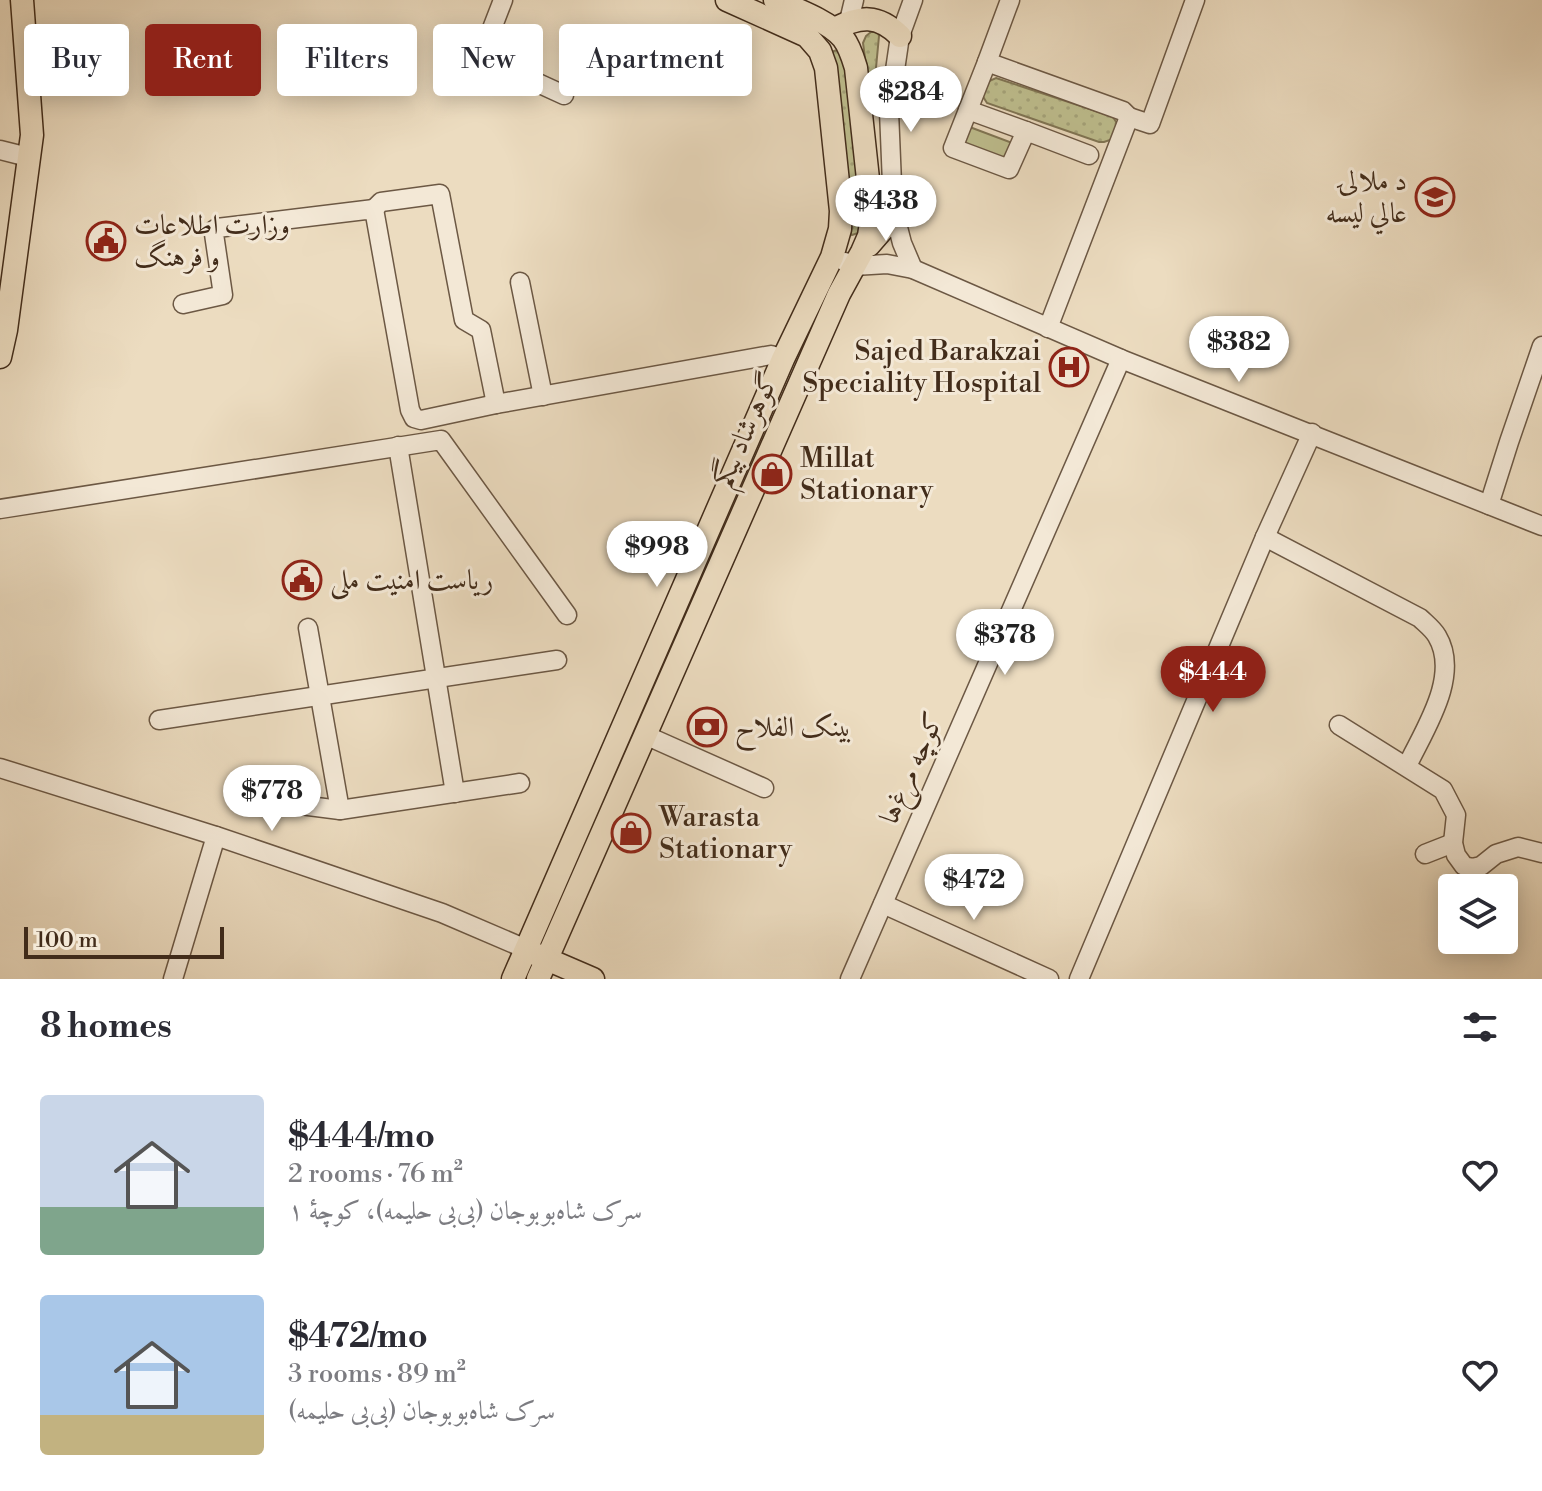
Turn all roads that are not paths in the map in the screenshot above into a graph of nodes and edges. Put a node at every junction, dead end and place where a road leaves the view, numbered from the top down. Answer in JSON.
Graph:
{"nodes":[{"id":1,"x":22,"y":0,"type":"edge"},
{"id":2,"x":503,"y":0,"type":"edge"},
{"id":3,"x":727,"y":0,"type":"edge"},
{"id":4,"x":775,"y":0,"type":"edge"},
{"id":5,"x":913,"y":0,"type":"edge"},
{"id":6,"x":1010,"y":0,"type":"edge"},
{"id":7,"x":1195,"y":0,"type":"edge"},
{"id":8,"x":846,"y":17,"type":"edge"},
{"id":9,"x":900,"y":36,"type":"junction"},
{"id":10,"x":987,"y":62,"type":"junction"},
{"id":11,"x":559,"y":93,"type":"edge"},
{"id":12,"x":968,"y":110,"type":"junction"},
{"id":13,"x":1129,"y":117,"type":"junction"},
{"id":14,"x":1026,"y":131,"type":"junction"},
{"id":15,"x":0,"y":150,"type":"edge"},
{"id":16,"x":1089,"y":155,"type":"dead end"},
{"id":17,"x":28,"y":157,"type":"junction"},
{"id":18,"x":893,"y":208,"type":"junction"},
{"id":19,"x":374,"y":209,"type":"junction"},
{"id":20,"x":832,"y":257,"type":"junction"},
{"id":21,"x":857,"y":261,"type":"junction"},
{"id":22,"x":913,"y":269,"type":"junction"},
{"id":23,"x":520,"y":282,"type":"dead end"},
{"id":24,"x":183,"y":304,"type":"dead end"},
{"id":25,"x":1048,"y":328,"type":"junction"},
{"id":26,"x":1542,"y":346,"type":"edge"},
{"id":27,"x":0,"y":357,"type":"edge"},
{"id":28,"x":783,"y":359,"type":"junction"},
{"id":29,"x":1121,"y":359,"type":"junction"},
{"id":30,"x":543,"y":396,"type":"junction"},
{"id":31,"x":496,"y":404,"type":"junction"},
{"id":32,"x":1312,"y":433,"type":"junction"},
{"id":33,"x":398,"y":446,"type":"junction"},
{"id":34,"x":1489,"y":505,"type":"junction"},
{"id":35,"x":0,"y":509,"type":"edge"},
{"id":36,"x":1542,"y":526,"type":"edge"},
{"id":37,"x":1265,"y":537,"type":"junction"},
{"id":38,"x":567,"y":615,"type":"dead end"},
{"id":39,"x":308,"y":628,"type":"dead end"},
{"id":40,"x":557,"y":660,"type":"dead end"},
{"id":41,"x":436,"y":680,"type":"junction"},
{"id":42,"x":320,"y":697,"type":"junction"},
{"id":43,"x":159,"y":720,"type":"dead end"},
{"id":44,"x":1339,"y":725,"type":"dead end"},
{"id":45,"x":645,"y":735,"type":"junction"},
{"id":46,"x":1407,"y":766,"type":"junction"},
{"id":47,"x":0,"y":768,"type":"edge"},
{"id":48,"x":520,"y":783,"type":"dead end"},
{"id":49,"x":764,"y":788,"type":"dead end"},
{"id":50,"x":455,"y":793,"type":"junction"},
{"id":51,"x":277,"y":802,"type":"dead end"},
{"id":52,"x":340,"y":810,"type":"junction"},
{"id":53,"x":216,"y":836,"type":"junction"},
{"id":54,"x":1453,"y":843,"type":"junction"},
{"id":55,"x":1542,"y":853,"type":"edge"},
{"id":56,"x":1425,"y":854,"type":"dead end"},
{"id":57,"x":883,"y":904,"type":"junction"},
{"id":58,"x":526,"y":949,"type":"junction"},
{"id":59,"x":542,"y":969,"type":"edge"},
{"id":60,"x":173,"y":979,"type":"edge"},
{"id":61,"x":513,"y":979,"type":"edge"},
{"id":62,"x":593,"y":979,"type":"edge"},
{"id":63,"x":850,"y":979,"type":"edge"},
{"id":64,"x":1049,"y":979,"type":"edge"},
{"id":65,"x":1079,"y":979,"type":"edge"}],
"edges":[{"from":1,"to":17,"type":"main road"},
{"from":2,"to":11,"type":"street"},
{"from":3,"to":20,"type":"main road","name":"گوهرشاد بیگم"},
{"from":4,"to":8,"type":"main road"},
{"from":5,"to":9,"type":"street"},
{"from":6,"to":10,"type":"street"},
{"from":7,"to":13,"type":"street"},
{"from":8,"to":9,"type":"main road"},
{"from":8,"to":21,"type":"main road","name":"گوهرشاد بیگم"},
{"from":9,"to":18,"type":"street"},
{"from":10,"to":12,"type":"street"},
{"from":10,"to":13,"type":"street"},
{"from":12,"to":14,"type":"street"},
{"from":12,"to":14,"type":"street"},
{"from":13,"to":25,"type":"street"},
{"from":14,"to":16,"type":"street"},
{"from":15,"to":17,"type":"street"},
{"from":17,"to":27,"type":"main road"},
{"from":18,"to":21,"type":"main road"},
{"from":18,"to":22,"type":"street"},
{"from":19,"to":24,"type":"street"},
{"from":19,"to":31,"type":"street"},
{"from":19,"to":31,"type":"street"},
{"from":20,"to":21,"type":"street"},
{"from":20,"to":28,"type":"main road","name":"گوهرشاد بیگم"},
{"from":21,"to":22,"type":"street"},
{"from":21,"to":45,"type":"main road","name":"گوهرشاد بیگم"},
{"from":22,"to":25,"type":"street"},
{"from":23,"to":30,"type":"street"},
{"from":25,"to":29,"type":"street"},
{"from":26,"to":34,"type":"street"},
{"from":28,"to":30,"type":"street"},
{"from":28,"to":58,"type":"main road","name":"گوهرشاد بیگم"},
{"from":29,"to":32,"type":"street"},
{"from":29,"to":57,"type":"street","name":"کوچه مرغ‌ها"},
{"from":30,"to":31,"type":"street"},
{"from":32,"to":34,"type":"street"},
{"from":32,"to":37,"type":"street"},
{"from":33,"to":35,"type":"street"},
{"from":33,"to":38,"type":"street"},
{"from":33,"to":41,"type":"street"},
{"from":34,"to":36,"type":"street"},
{"from":37,"to":46,"type":"street"},
{"from":37,"to":65,"type":"street"},
{"from":39,"to":42,"type":"street"},
{"from":40,"to":41,"type":"street"},
{"from":41,"to":42,"type":"street"},
{"from":41,"to":50,"type":"street"},
{"from":42,"to":43,"type":"street"},
{"from":42,"to":52,"type":"street"},
{"from":44,"to":46,"type":"street"},
{"from":45,"to":49,"type":"street"},
{"from":45,"to":59,"type":"main road","name":"گوهرشاد بیگم"},
{"from":46,"to":54,"type":"street"},
{"from":47,"to":53,"type":"street"},
{"from":48,"to":50,"type":"street"},
{"from":50,"to":52,"type":"street"},
{"from":51,"to":52,"type":"street"},
{"from":53,"to":58,"type":"street"},
{"from":53,"to":60,"type":"street"},
{"from":54,"to":55,"type":"street"},
{"from":54,"to":56,"type":"street"},
{"from":57,"to":63,"type":"street","name":"کوچه مرغ‌ها"},
{"from":57,"to":64,"type":"street"},
{"from":58,"to":59,"type":"main road"},
{"from":58,"to":61,"type":"main road","name":"گوهرشاد بیگم"},
{"from":59,"to":62,"type":"main road"}]}
